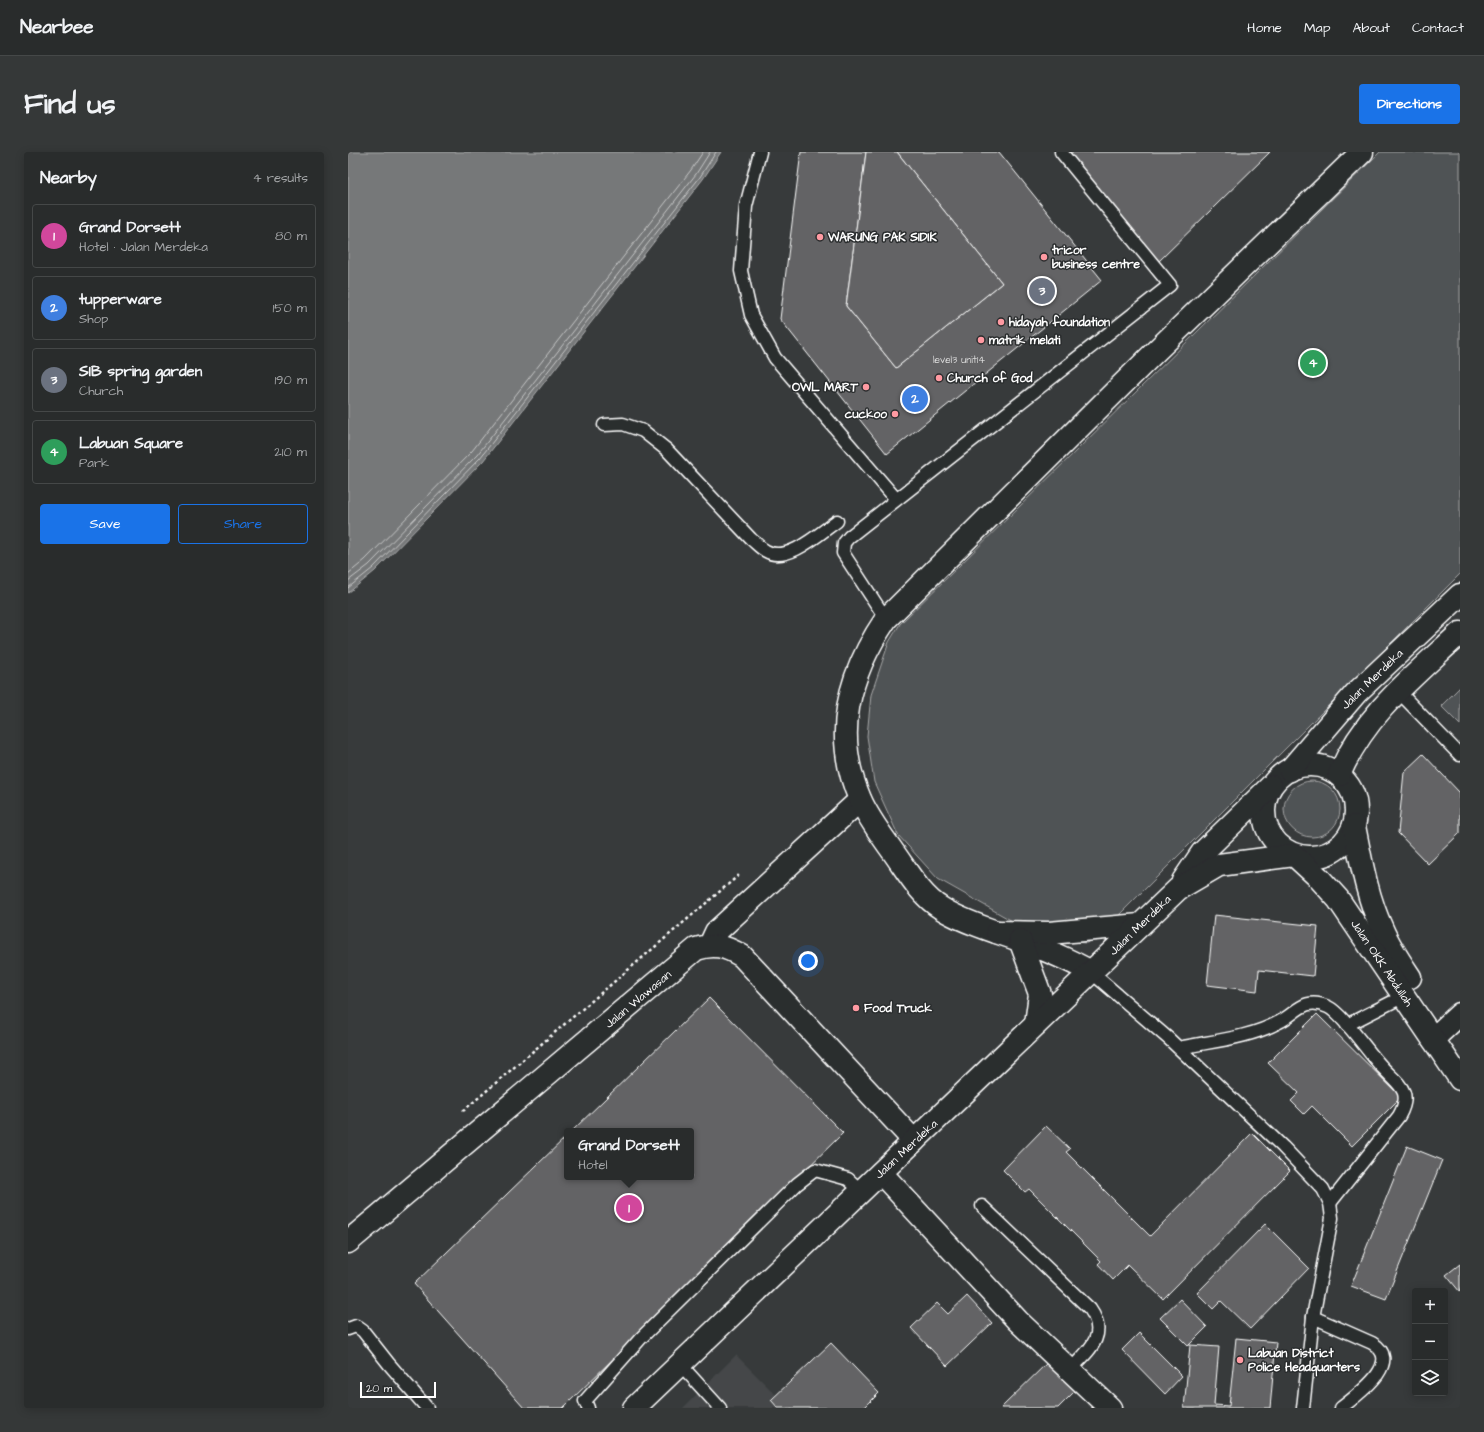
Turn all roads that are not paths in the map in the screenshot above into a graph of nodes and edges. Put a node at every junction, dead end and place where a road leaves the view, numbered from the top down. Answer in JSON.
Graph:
{"nodes":[{"id":1,"x":760,"y":152,"type":"edge"},
{"id":2,"x":1061,"y":152,"type":"edge"},
{"id":3,"x":1362,"y":152,"type":"edge"},
{"id":4,"x":604,"y":426,"type":"dead end"},
{"id":5,"x":896,"y":499,"type":"junction"},
{"id":6,"x":837,"y":522,"type":"dead end"},
{"id":7,"x":1460,"y":595,"type":"edge"},
{"id":8,"x":886,"y":619,"type":"junction"},
{"id":9,"x":1460,"y":632,"type":"edge"},
{"id":10,"x":1398,"y":691,"type":"junction"},
{"id":11,"x":1460,"y":755,"type":"edge"},
{"id":12,"x":1290,"y":770,"type":"junction"},
{"id":13,"x":1339,"y":775,"type":"junction"},
{"id":14,"x":1273,"y":784,"type":"junction"},
{"id":15,"x":860,"y":800,"type":"junction"},
{"id":16,"x":1354,"y":826,"type":"junction"},
{"id":17,"x":1294,"y":855,"type":"junction"},
{"id":18,"x":1178,"y":889,"type":"junction"},
{"id":19,"x":1140,"y":925,"type":"junction"},
{"id":20,"x":997,"y":932,"type":"junction"},
{"id":21,"x":1020,"y":940,"type":"junction"},
{"id":22,"x":710,"y":945,"type":"junction"},
{"id":23,"x":1091,"y":972,"type":"junction"},
{"id":24,"x":1404,"y":996,"type":"junction"},
{"id":25,"x":1036,"y":1024,"type":"junction"},
{"id":26,"x":1347,"y":1025,"type":"junction"},
{"id":27,"x":1446,"y":1027,"type":"edge"},
{"id":28,"x":1179,"y":1048,"type":"junction"},
{"id":29,"x":1460,"y":1052,"type":"edge"},
{"id":30,"x":1460,"y":1079,"type":"edge"},
{"id":31,"x":914,"y":1141,"type":"junction"},
{"id":32,"x":881,"y":1173,"type":"junction"},
{"id":33,"x":861,"y":1191,"type":"junction"},
{"id":34,"x":1330,"y":1202,"type":"junction"},
{"id":35,"x":982,"y":1206,"type":"dead end"},
{"id":36,"x":348,"y":1242,"type":"edge"},
{"id":37,"x":1313,"y":1317,"type":"junction"},
{"id":38,"x":348,"y":1329,"type":"edge"},
{"id":39,"x":680,"y":1364,"type":"junction"},
{"id":40,"x":1070,"y":1370,"type":"junction"},
{"id":41,"x":427,"y":1408,"type":"edge"},
{"id":42,"x":588,"y":1408,"type":"edge"},
{"id":43,"x":634,"y":1408,"type":"edge"},
{"id":44,"x":720,"y":1408,"type":"edge"},
{"id":45,"x":1110,"y":1408,"type":"edge"},
{"id":46,"x":1303,"y":1408,"type":"edge"},
{"id":47,"x":1341,"y":1408,"type":"edge"}],
"edges":[{"from":1,"to":5,"type":"lane"},
{"from":2,"to":5,"type":"lane"},
{"from":3,"to":8,"type":"street"},
{"from":4,"to":6,"type":"lane"},
{"from":5,"to":8,"type":"lane"},
{"from":7,"to":12,"type":"street","name":"Jalan Merdeka"},
{"from":8,"to":15,"type":"street"},
{"from":9,"to":10,"type":"street"},
{"from":10,"to":11,"type":"lane"},
{"from":10,"to":13,"type":"street"},
{"from":12,"to":13,"type":"street"},
{"from":12,"to":14,"type":"street"},
{"from":13,"to":16,"type":"street"},
{"from":14,"to":17,"type":"street"},
{"from":14,"to":18,"type":"street","name":"Jalan Merdeka"},
{"from":15,"to":20,"type":"street"},
{"from":15,"to":22,"type":"street"},
{"from":16,"to":17,"type":"street"},
{"from":16,"to":27,"type":"street","name":"Jalan OKK Abdullah"},
{"from":17,"to":18,"type":"street","name":"Jalan Merdeka"},
{"from":17,"to":24,"type":"street","name":"Jalan OKK Abdullah"},
{"from":18,"to":19,"type":"street","name":"Jalan Merdeka"},
{"from":19,"to":20,"type":"street"},
{"from":19,"to":23,"type":"street","name":"Jalan Merdeka"},
{"from":20,"to":21,"type":"street"},
{"from":21,"to":23,"type":"street"},
{"from":21,"to":25,"type":"street"},
{"from":22,"to":31,"type":"street"},
{"from":22,"to":36,"type":"street","name":"Jalan Wawasan"},
{"from":23,"to":25,"type":"street","name":"Jalan Merdeka"},
{"from":23,"to":28,"type":"lane"},
{"from":24,"to":26,"type":"lane"},
{"from":24,"to":27,"type":"street","name":"Jalan OKK Abdullah"},
{"from":25,"to":31,"type":"street","name":"Jalan Merdeka"},
{"from":26,"to":28,"type":"lane"},
{"from":26,"to":34,"type":"lane"},
{"from":27,"to":29,"type":"street","name":"Jalan OKK Abdullah"},
{"from":27,"to":30,"type":"street","name":"Jalan OKK Abdullah"},
{"from":28,"to":34,"type":"lane"},
{"from":31,"to":32,"type":"street","name":"Jalan Merdeka"},
{"from":32,"to":33,"type":"street","name":"Jalan Merdeka"},
{"from":32,"to":40,"type":"street"},
{"from":33,"to":39,"type":"street","name":"Jalan Merdeka"},
{"from":33,"to":42,"type":"lane"},
{"from":34,"to":37,"type":"lane"},
{"from":35,"to":40,"type":"lane"},
{"from":37,"to":46,"type":"lane"},
{"from":37,"to":47,"type":"lane"},
{"from":38,"to":41,"type":"lane"},
{"from":39,"to":43,"type":"street","name":"Jalan Merdeka"},
{"from":39,"to":44,"type":"lane"},
{"from":40,"to":45,"type":"street"}]}
